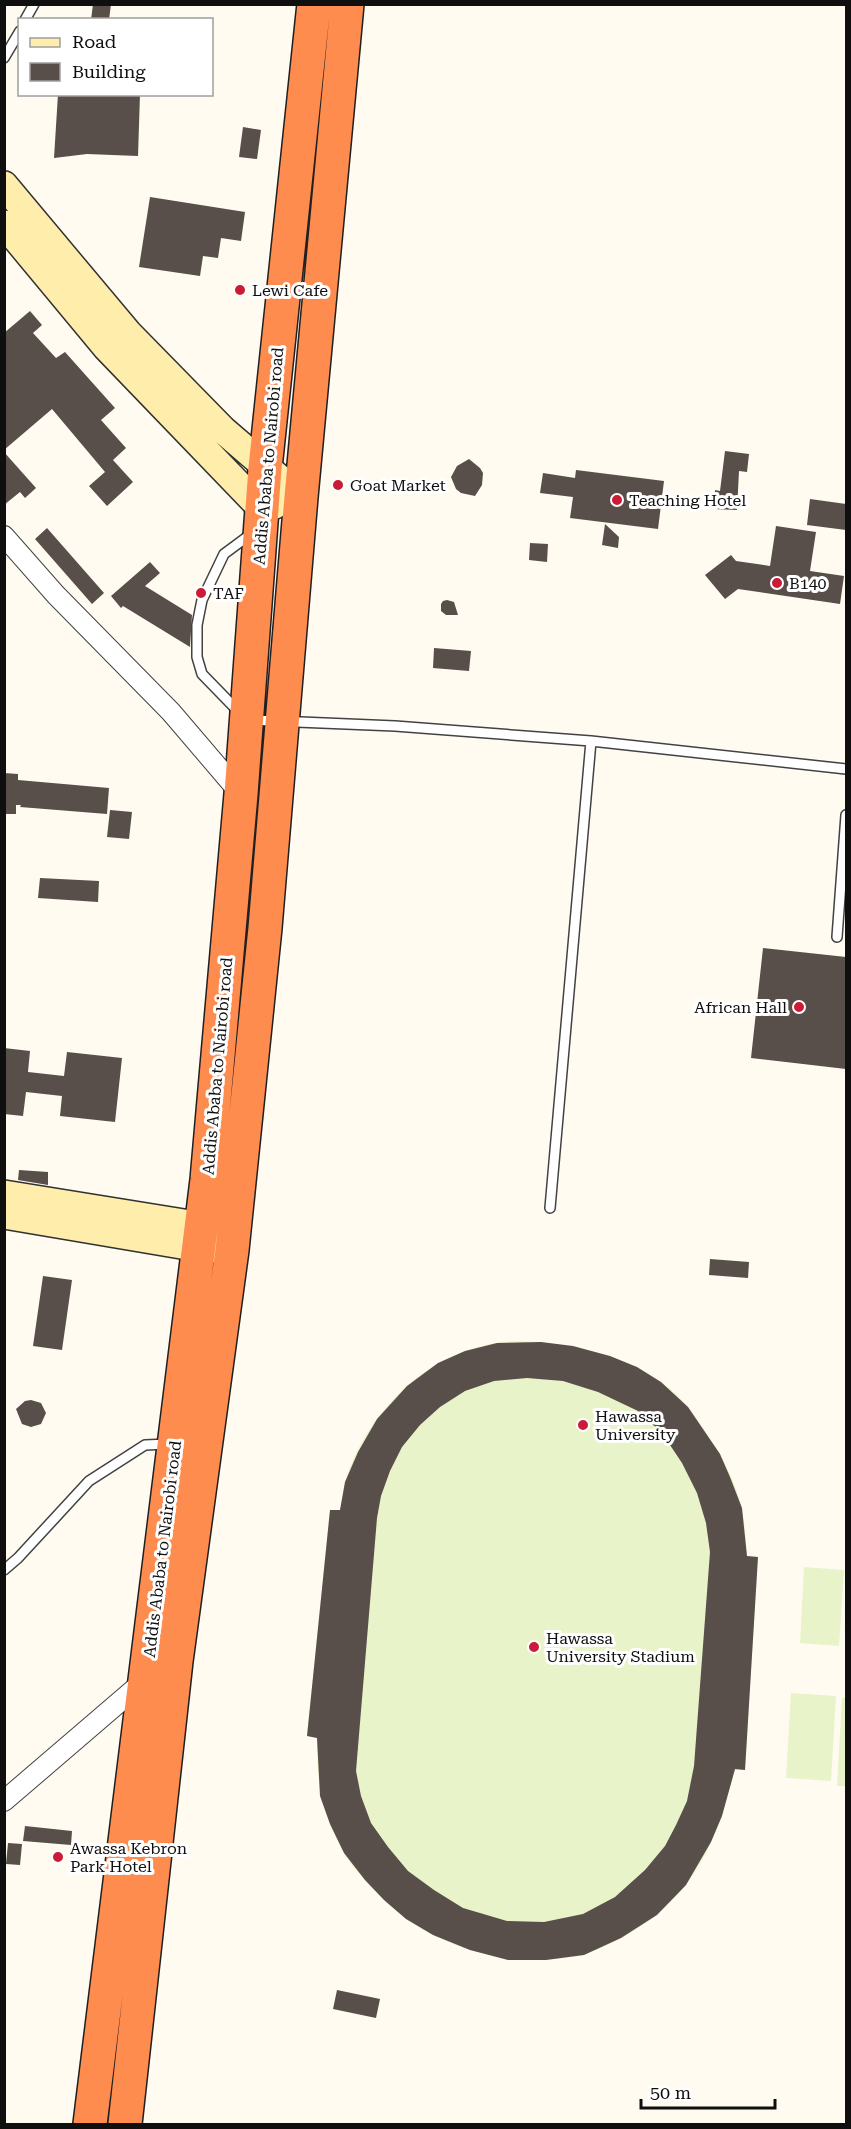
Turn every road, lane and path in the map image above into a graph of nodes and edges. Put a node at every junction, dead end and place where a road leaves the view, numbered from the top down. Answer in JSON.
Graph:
{"nodes":[{"id":1,"x":34,"y":4,"type":"edge"},
{"id":2,"x":314,"y":4,"type":"edge"},
{"id":3,"x":347,"y":4,"type":"edge"},
{"id":4,"x":27,"y":18,"type":"edge"},
{"id":5,"x":18,"y":34,"type":"edge"},
{"id":6,"x":4,"y":58,"type":"edge"},
{"id":7,"x":4,"y":185,"type":"edge"},
{"id":8,"x":4,"y":224,"type":"edge"},
{"id":9,"x":117,"y":340,"type":"junction"},
{"id":10,"x":265,"y":468,"type":"junction"},
{"id":11,"x":301,"y":497,"type":"junction"},
{"id":12,"x":261,"y":518,"type":"junction"},
{"id":13,"x":4,"y":536,"type":"edge"},
{"id":14,"x":247,"y":720,"type":"junction"},
{"id":15,"x":283,"y":721,"type":"junction"},
{"id":16,"x":591,"y":741,"type":"junction"},
{"id":17,"x":846,"y":769,"type":"edge"},
{"id":18,"x":242,"y":794,"type":"junction"},
{"id":19,"x":846,"y":815,"type":"edge"},
{"id":20,"x":837,"y":937,"type":"dead end"},
{"id":21,"x":15,"y":1206,"type":"edge"},
{"id":22,"x":550,"y":1208,"type":"dead end"},
{"id":23,"x":4,"y":1237,"type":"edge"},
{"id":24,"x":201,"y":1237,"type":"junction"},
{"id":25,"x":233,"y":1241,"type":"junction"},
{"id":26,"x":191,"y":1443,"type":"junction"},
{"id":27,"x":5,"y":1570,"type":"edge"},
{"id":28,"x":145,"y":1680,"type":"junction"},
{"id":29,"x":4,"y":1801,"type":"edge"},
{"id":30,"x":90,"y":2124,"type":"edge"},
{"id":31,"x":125,"y":2124,"type":"edge"}],
"edges":[{"from":1,"to":4,"type":"lane"},
{"from":2,"to":10,"type":"highway","name":"Addis Ababa to Nairobi road"},
{"from":3,"to":11,"type":"highway","name":"Addis Ababa to Nairobi road"},
{"from":5,"to":6,"type":"lane"},
{"from":7,"to":9,"type":"main road"},
{"from":8,"to":9,"type":"main road"},
{"from":9,"to":10,"type":"main road"},
{"from":9,"to":12,"type":"main road"},
{"from":10,"to":11,"type":"main road"},
{"from":10,"to":12,"type":"highway","name":"Addis Ababa to Nairobi road"},
{"from":11,"to":12,"type":"main road"},
{"from":11,"to":15,"type":"highway","name":"Addis Ababa to Nairobi road"},
{"from":12,"to":14,"type":"highway","name":"Addis Ababa to Nairobi road"},
{"from":12,"to":14,"type":"lane"},
{"from":13,"to":18,"type":"street"},
{"from":14,"to":15,"type":"lane"},
{"from":14,"to":18,"type":"highway","name":"Addis Ababa to Nairobi road"},
{"from":15,"to":16,"type":"lane"},
{"from":15,"to":25,"type":"highway","name":"Addis Ababa to Nairobi road"},
{"from":16,"to":17,"type":"lane"},
{"from":16,"to":22,"type":"lane"},
{"from":18,"to":24,"type":"highway","name":"Addis Ababa to Nairobi road"},
{"from":19,"to":20,"type":"lane"},
{"from":21,"to":23,"type":"main road"},
{"from":21,"to":24,"type":"main road"},
{"from":24,"to":25,"type":"main road"},
{"from":24,"to":26,"type":"highway","name":"Addis Ababa to Nairobi road"},
{"from":25,"to":26,"type":"highway","name":"Addis Ababa to Nairobi road"},
{"from":26,"to":27,"type":"lane"},
{"from":26,"to":28,"type":"highway","name":"Addis Ababa to Nairobi road"},
{"from":26,"to":31,"type":"highway","name":"Addis Ababa to Nairobi road"},
{"from":28,"to":29,"type":"street"},
{"from":28,"to":30,"type":"highway","name":"Addis Ababa to Nairobi road"}]}
